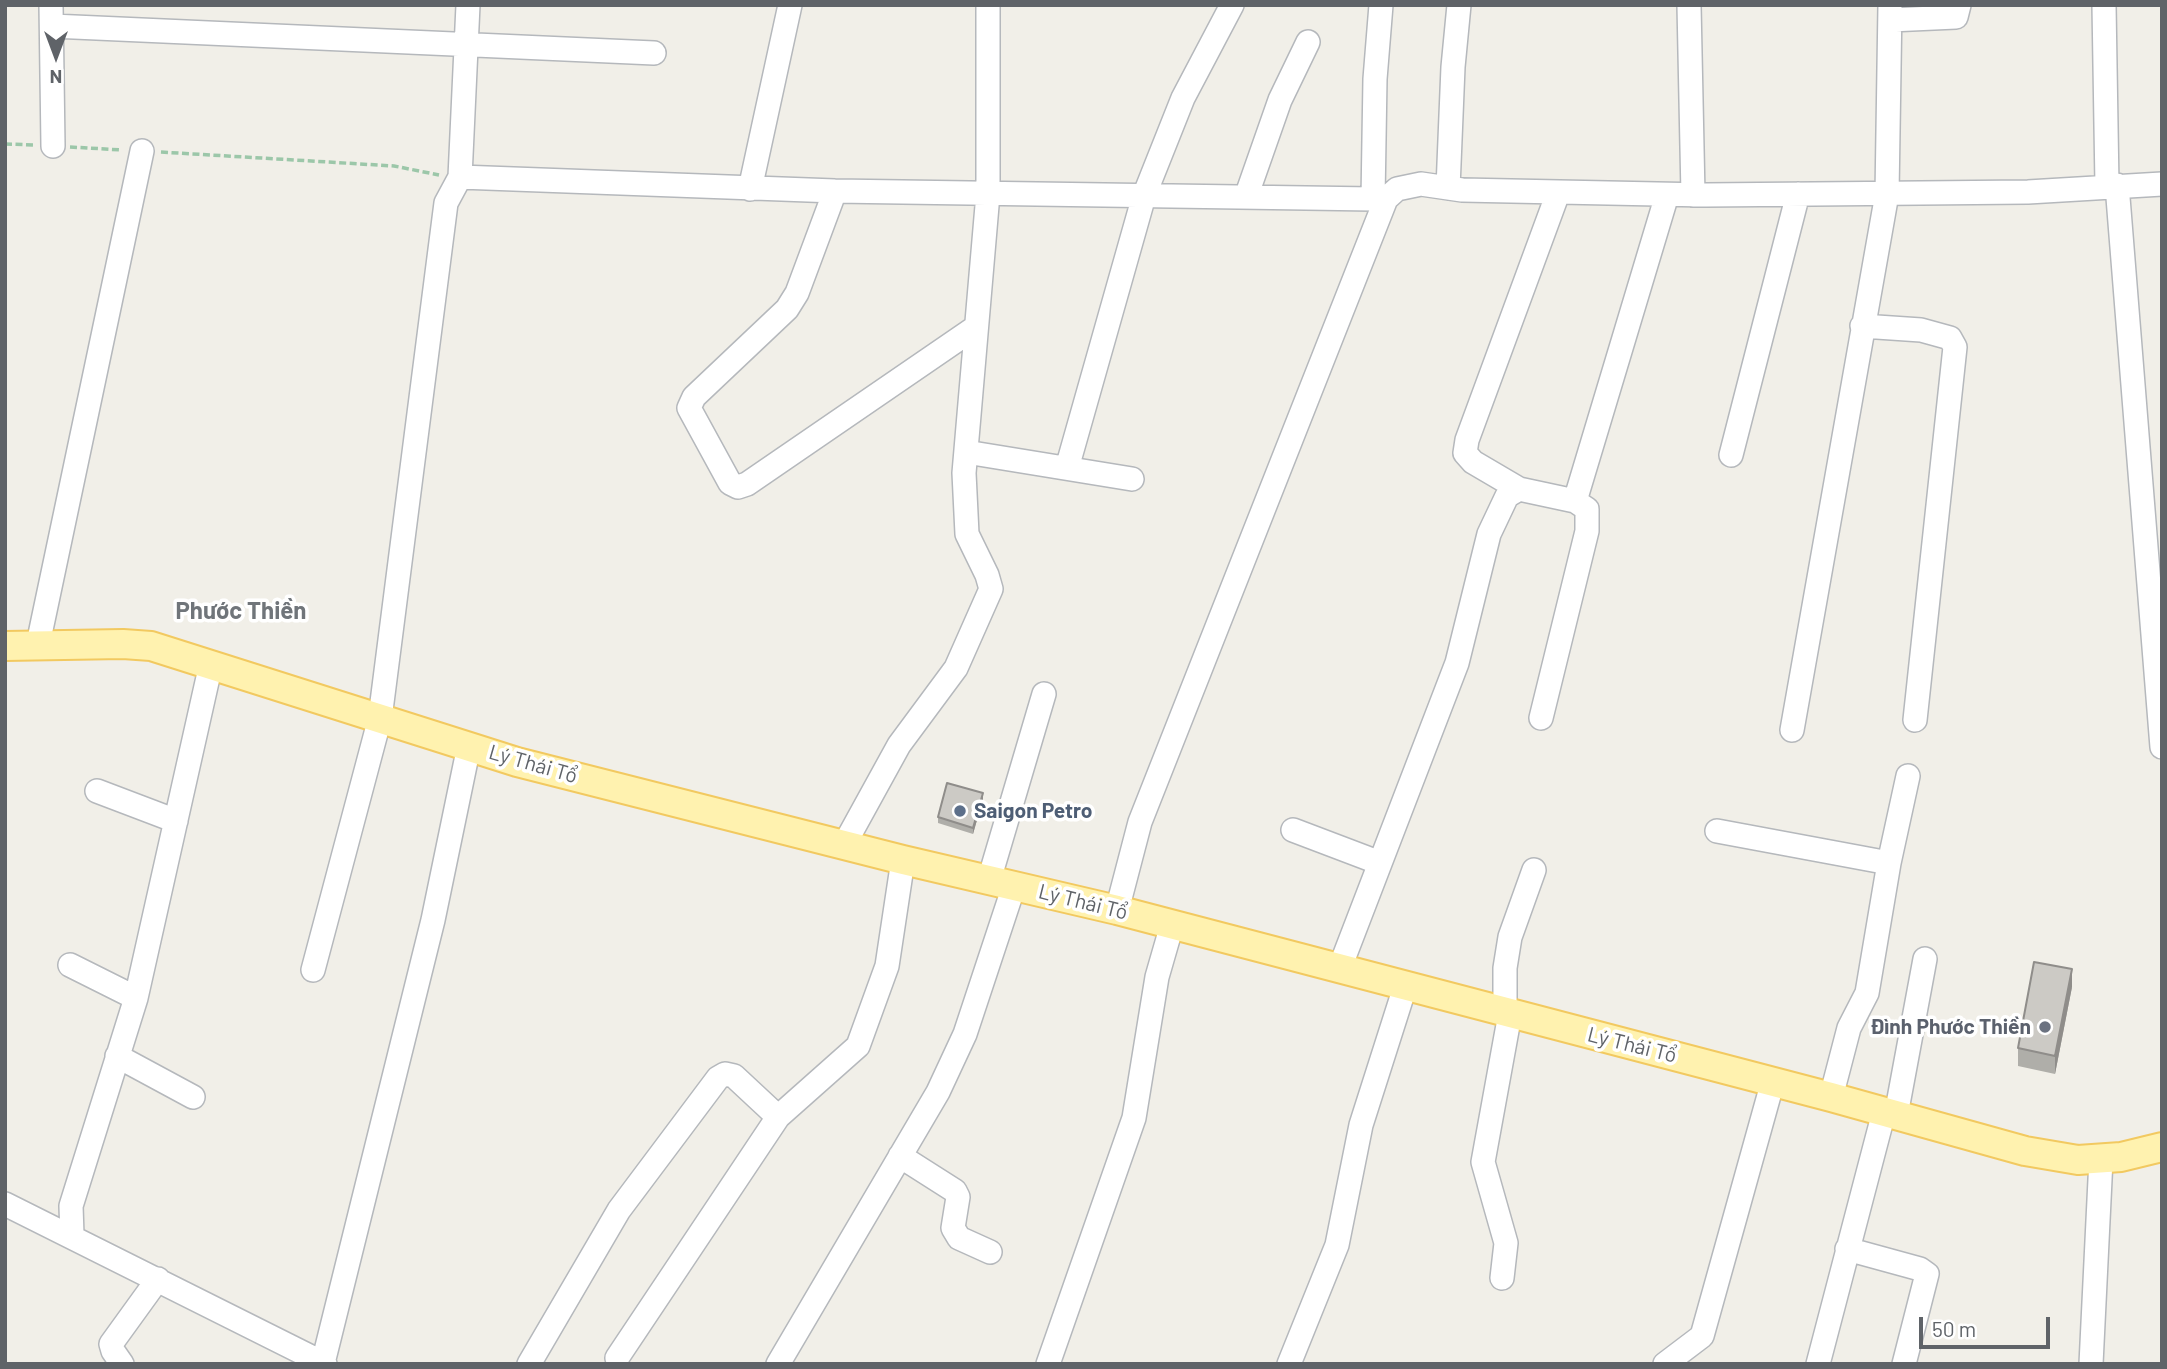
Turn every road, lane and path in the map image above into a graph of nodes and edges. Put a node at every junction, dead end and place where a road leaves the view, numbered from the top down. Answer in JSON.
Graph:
{"nodes":[{"id":1,"x":468,"y":5,"type":"edge"},
{"id":2,"x":790,"y":5,"type":"edge"},
{"id":3,"x":988,"y":5,"type":"edge"},
{"id":4,"x":1232,"y":5,"type":"edge"},
{"id":5,"x":1381,"y":5,"type":"edge"},
{"id":6,"x":1460,"y":5,"type":"edge"},
{"id":7,"x":1689,"y":5,"type":"edge"},
{"id":8,"x":1959,"y":5,"type":"edge"},
{"id":9,"x":2104,"y":5,"type":"edge"},
{"id":10,"x":1890,"y":13,"type":"edge"},
{"id":11,"x":52,"y":16,"type":"edge"},
{"id":12,"x":1308,"y":42,"type":"dead end"},
{"id":13,"x":467,"y":46,"type":"junction"},
{"id":14,"x":654,"y":52,"type":"dead end"},
{"id":15,"x":5,"y":144,"type":"edge"},
{"id":16,"x":53,"y":146,"type":"junction"},
{"id":17,"x":142,"y":151,"type":"junction"},
{"id":18,"x":460,"y":177,"type":"junction"},
{"id":19,"x":2162,"y":184,"type":"edge"},
{"id":20,"x":2112,"y":186,"type":"junction"},
{"id":21,"x":1448,"y":188,"type":"junction"},
{"id":22,"x":750,"y":189,"type":"junction"},
{"id":23,"x":835,"y":191,"type":"junction"},
{"id":24,"x":1558,"y":193,"type":"junction"},
{"id":25,"x":988,"y":194,"type":"junction"},
{"id":26,"x":1798,"y":194,"type":"junction"},
{"id":27,"x":1887,"y":194,"type":"junction"},
{"id":28,"x":1667,"y":195,"type":"junction"},
{"id":29,"x":1693,"y":195,"type":"junction"},
{"id":30,"x":1144,"y":196,"type":"junction"},
{"id":31,"x":1246,"y":197,"type":"junction"},
{"id":32,"x":1380,"y":200,"type":"junction"},
{"id":33,"x":1862,"y":326,"type":"junction"},
{"id":34,"x":976,"y":327,"type":"junction"},
{"id":35,"x":966,"y":452,"type":"junction"},
{"id":36,"x":1731,"y":455,"type":"dead end"},
{"id":37,"x":1067,"y":468,"type":"junction"},
{"id":38,"x":1132,"y":479,"type":"dead end"},
{"id":39,"x":1519,"y":489,"type":"junction"},
{"id":40,"x":1575,"y":501,"type":"junction"},
{"id":41,"x":38,"y":644,"type":"junction"},
{"id":42,"x":5,"y":646,"type":"edge"},
{"id":43,"x":211,"y":663,"type":"junction"},
{"id":44,"x":1044,"y":694,"type":"dead end"},
{"id":45,"x":380,"y":718,"type":"junction"},
{"id":46,"x":1541,"y":718,"type":"dead end"},
{"id":47,"x":1915,"y":720,"type":"dead end"},
{"id":48,"x":1792,"y":730,"type":"dead end"},
{"id":49,"x":469,"y":746,"type":"junction"},
{"id":50,"x":2162,"y":747,"type":"edge"},
{"id":51,"x":1908,"y":776,"type":"dead end"},
{"id":52,"x":97,"y":791,"type":"dead end"},
{"id":53,"x":176,"y":821,"type":"junction"},
{"id":54,"x":1293,"y":830,"type":"dead end"},
{"id":55,"x":1717,"y":831,"type":"dead end"},
{"id":56,"x":844,"y":845,"type":"junction"},
{"id":57,"x":903,"y":860,"type":"junction"},
{"id":58,"x":1380,"y":863,"type":"junction"},
{"id":59,"x":1889,"y":863,"type":"junction"},
{"id":60,"x":1534,"y":870,"type":"dead end"},
{"id":61,"x":1002,"y":883,"type":"junction"},
{"id":62,"x":1117,"y":910,"type":"junction"},
{"id":63,"x":1172,"y":925,"type":"junction"},
{"id":64,"x":1925,"y":959,"type":"dead end"},
{"id":65,"x":69,"y":965,"type":"dead end"},
{"id":66,"x":313,"y":970,"type":"dead end"},
{"id":67,"x":1339,"y":970,"type":"junction"},
{"id":68,"x":1405,"y":987,"type":"junction"},
{"id":69,"x":135,"y":998,"type":"junction"},
{"id":70,"x":1508,"y":1013,"type":"junction"},
{"id":71,"x":117,"y":1056,"type":"junction"},
{"id":72,"x":1773,"y":1081,"type":"junction"},
{"id":73,"x":193,"y":1097,"type":"dead end"},
{"id":74,"x":1831,"y":1097,"type":"junction"},
{"id":75,"x":1890,"y":1113,"type":"junction"},
{"id":76,"x":778,"y":1116,"type":"junction"},
{"id":77,"x":2162,"y":1147,"type":"edge"},
{"id":78,"x":900,"y":1156,"type":"junction"},
{"id":79,"x":2101,"y":1159,"type":"junction"},
{"id":80,"x":5,"y":1204,"type":"edge"},
{"id":81,"x":72,"y":1235,"type":"junction"},
{"id":82,"x":1847,"y":1249,"type":"junction"},
{"id":83,"x":990,"y":1252,"type":"dead end"},
{"id":84,"x":1502,"y":1278,"type":"dead end"},
{"id":85,"x":159,"y":1279,"type":"junction"},
{"id":86,"x":617,"y":1358,"type":"dead end"},
{"id":87,"x":324,"y":1363,"type":"edge"},
{"id":88,"x":122,"y":1364,"type":"edge"},
{"id":89,"x":529,"y":1364,"type":"edge"},
{"id":90,"x":778,"y":1364,"type":"edge"},
{"id":91,"x":1048,"y":1364,"type":"edge"},
{"id":92,"x":1289,"y":1364,"type":"edge"},
{"id":93,"x":1665,"y":1364,"type":"edge"},
{"id":94,"x":1818,"y":1364,"type":"edge"},
{"id":95,"x":1904,"y":1364,"type":"edge"},
{"id":96,"x":2091,"y":1364,"type":"edge"}],
"edges":[{"from":1,"to":13,"type":"street"},
{"from":2,"to":22,"type":"street"},
{"from":3,"to":25,"type":"street"},
{"from":4,"to":30,"type":"street"},
{"from":5,"to":32,"type":"street"},
{"from":6,"to":21,"type":"street"},
{"from":7,"to":29,"type":"street"},
{"from":8,"to":10,"type":"street"},
{"from":9,"to":20,"type":"street"},
{"from":10,"to":27,"type":"street"},
{"from":11,"to":13,"type":"street"},
{"from":11,"to":16,"type":"street"},
{"from":12,"to":31,"type":"street"},
{"from":13,"to":14,"type":"street"},
{"from":13,"to":18,"type":"street"},
{"from":15,"to":16,"type":"path"},
{"from":16,"to":17,"type":"path"},
{"from":17,"to":18,"type":"path"},
{"from":17,"to":41,"type":"street"},
{"from":18,"to":22,"type":"street"},
{"from":18,"to":45,"type":"street"},
{"from":19,"to":20,"type":"street"},
{"from":20,"to":27,"type":"street"},
{"from":20,"to":50,"type":"street"},
{"from":21,"to":24,"type":"street"},
{"from":21,"to":32,"type":"street"},
{"from":22,"to":23,"type":"street"},
{"from":23,"to":25,"type":"street"},
{"from":23,"to":34,"type":"street"},
{"from":24,"to":28,"type":"street"},
{"from":24,"to":39,"type":"street"},
{"from":25,"to":30,"type":"street"},
{"from":25,"to":34,"type":"street"},
{"from":26,"to":27,"type":"street"},
{"from":26,"to":29,"type":"street"},
{"from":26,"to":36,"type":"street"},
{"from":27,"to":33,"type":"street"},
{"from":28,"to":29,"type":"street"},
{"from":28,"to":40,"type":"street"},
{"from":30,"to":31,"type":"street"},
{"from":30,"to":37,"type":"street"},
{"from":31,"to":32,"type":"street"},
{"from":32,"to":62,"type":"street"},
{"from":33,"to":47,"type":"street"},
{"from":33,"to":48,"type":"street"},
{"from":34,"to":35,"type":"street"},
{"from":35,"to":37,"type":"street"},
{"from":35,"to":56,"type":"street"},
{"from":37,"to":38,"type":"street"},
{"from":39,"to":40,"type":"street"},
{"from":39,"to":58,"type":"street"},
{"from":40,"to":46,"type":"street"},
{"from":41,"to":42,"type":"main road","name":"Lý Thái Tổ"},
{"from":41,"to":43,"type":"main road","name":"Lý Thái Tổ"},
{"from":43,"to":45,"type":"main road","name":"Lý Thái Tổ"},
{"from":43,"to":53,"type":"street"},
{"from":44,"to":61,"type":"street"},
{"from":45,"to":49,"type":"main road","name":"Lý Thái Tổ"},
{"from":45,"to":66,"type":"street"},
{"from":49,"to":56,"type":"main road","name":"Lý Thái Tổ"},
{"from":49,"to":87,"type":"street"},
{"from":51,"to":59,"type":"street"},
{"from":52,"to":53,"type":"street"},
{"from":53,"to":69,"type":"street"},
{"from":54,"to":58,"type":"street"},
{"from":55,"to":59,"type":"street"},
{"from":56,"to":57,"type":"main road","name":"Lý Thái Tổ"},
{"from":57,"to":61,"type":"main road","name":"Lý Thái Tổ"},
{"from":57,"to":76,"type":"street"},
{"from":58,"to":67,"type":"street"},
{"from":59,"to":74,"type":"street"},
{"from":60,"to":70,"type":"street"},
{"from":61,"to":62,"type":"main road","name":"Lý Thái Tổ"},
{"from":61,"to":78,"type":"street"},
{"from":62,"to":63,"type":"main road","name":"Lý Thái Tổ"},
{"from":63,"to":67,"type":"main road","name":"Lý Thái Tổ"},
{"from":63,"to":91,"type":"street"},
{"from":64,"to":75,"type":"street"},
{"from":65,"to":69,"type":"street"},
{"from":67,"to":68,"type":"main road","name":"Lý Thái Tổ"},
{"from":68,"to":70,"type":"main road","name":"Lý Thái Tổ"},
{"from":68,"to":92,"type":"street"},
{"from":69,"to":71,"type":"street"},
{"from":70,"to":72,"type":"main road","name":"Lý Thái Tổ"},
{"from":70,"to":84,"type":"street"},
{"from":71,"to":73,"type":"street"},
{"from":71,"to":81,"type":"street"},
{"from":72,"to":74,"type":"main road","name":"Lý Thái Tổ"},
{"from":72,"to":93,"type":"street"},
{"from":74,"to":75,"type":"main road","name":"Lý Thái Tổ"},
{"from":75,"to":79,"type":"main road","name":"Lý Thái Tổ"},
{"from":75,"to":82,"type":"street"},
{"from":76,"to":86,"type":"street"},
{"from":76,"to":89,"type":"street"},
{"from":77,"to":79,"type":"main road","name":"Lý Thái Tổ"},
{"from":78,"to":83,"type":"street"},
{"from":78,"to":90,"type":"street"},
{"from":79,"to":96,"type":"street"},
{"from":80,"to":81,"type":"street"},
{"from":81,"to":85,"type":"street"},
{"from":82,"to":94,"type":"street"},
{"from":82,"to":95,"type":"street"},
{"from":85,"to":87,"type":"street"},
{"from":85,"to":88,"type":"street"}]}
